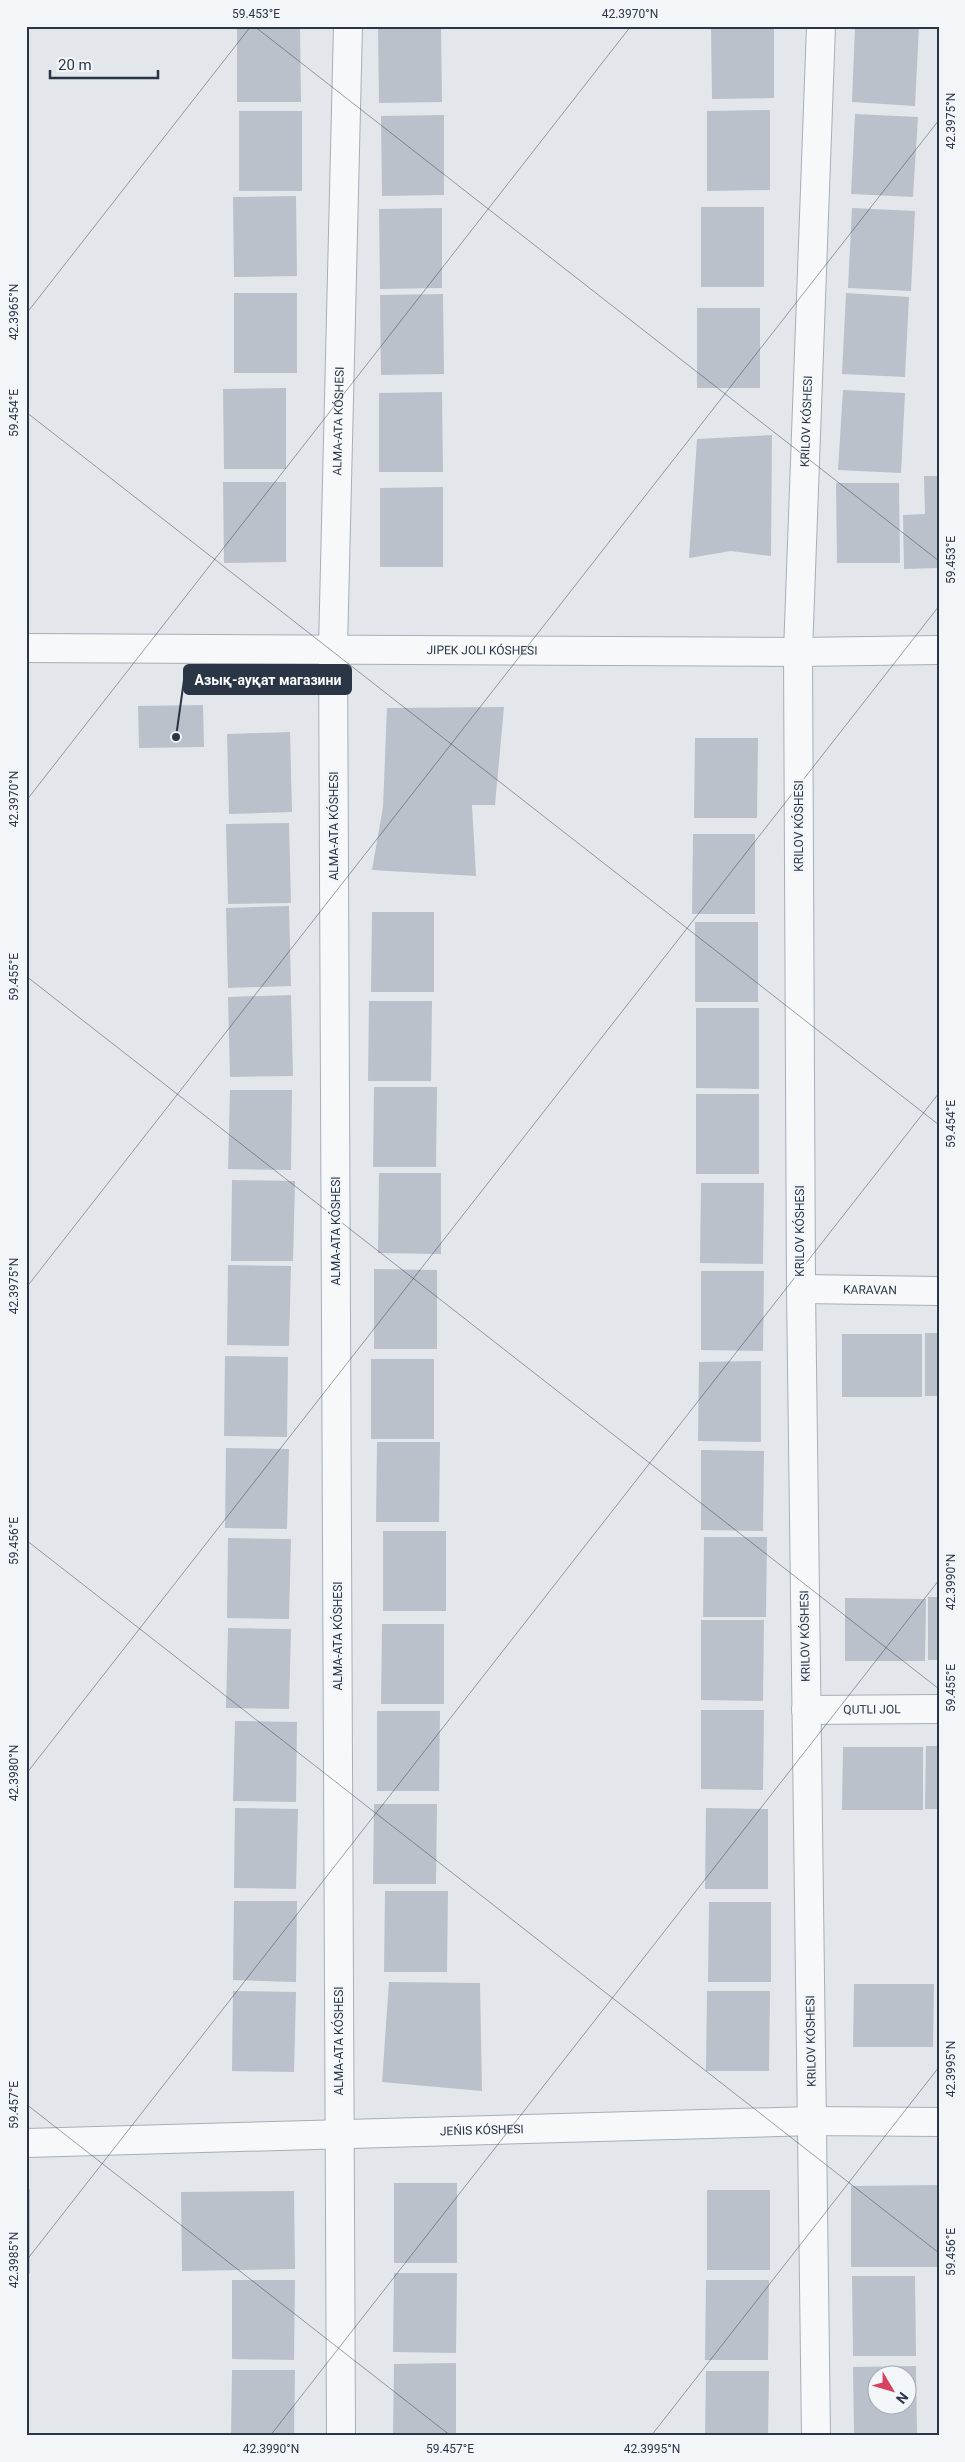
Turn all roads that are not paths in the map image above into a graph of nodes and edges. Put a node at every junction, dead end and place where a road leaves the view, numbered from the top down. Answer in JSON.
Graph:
{"nodes":[{"id":1,"x":348,"y":26,"type":"edge"},
{"id":2,"x":821,"y":26,"type":"edge"},
{"id":3,"x":26,"y":648,"type":"edge"},
{"id":4,"x":333,"y":648,"type":"junction"},
{"id":5,"x":939,"y":650,"type":"edge"},
{"id":6,"x":798,"y":652,"type":"junction"},
{"id":7,"x":801,"y":1290,"type":"junction"},
{"id":8,"x":939,"y":1291,"type":"edge"},
{"id":9,"x":939,"y":1709,"type":"edge"},
{"id":10,"x":806,"y":1710,"type":"junction"},
{"id":11,"x":813,"y":2121,"type":"junction"},
{"id":12,"x":939,"y":2122,"type":"edge"},
{"id":13,"x":340,"y":2134,"type":"junction"},
{"id":14,"x":26,"y":2142,"type":"edge"},
{"id":15,"x":341,"y":2436,"type":"edge"},
{"id":16,"x":816,"y":2436,"type":"edge"}],
"edges":[{"from":1,"to":4,"type":"street","name":"ALMA-ATA KÓSHESI"},
{"from":2,"to":6,"type":"street"},
{"from":3,"to":4,"type":"street"},
{"from":4,"to":6,"type":"street"},
{"from":4,"to":13,"type":"street","name":"ALMA-ATA KÓSHESI"},
{"from":5,"to":6,"type":"street"},
{"from":6,"to":7,"type":"street"},
{"from":7,"to":8,"type":"street","name":"KARAVAN"},
{"from":7,"to":10,"type":"street"},
{"from":9,"to":10,"type":"street","name":"QUTLI JOL"},
{"from":10,"to":11,"type":"street"},
{"from":11,"to":12,"type":"street","name":"JEŃIS KÓSHESI"},
{"from":11,"to":13,"type":"street","name":"JEŃIS KÓSHESI"},
{"from":11,"to":16,"type":"street"},
{"from":13,"to":14,"type":"street","name":"JEŃIS KÓSHESI"},
{"from":13,"to":15,"type":"street","name":"ALMA-ATA KÓSHESI"}]}
